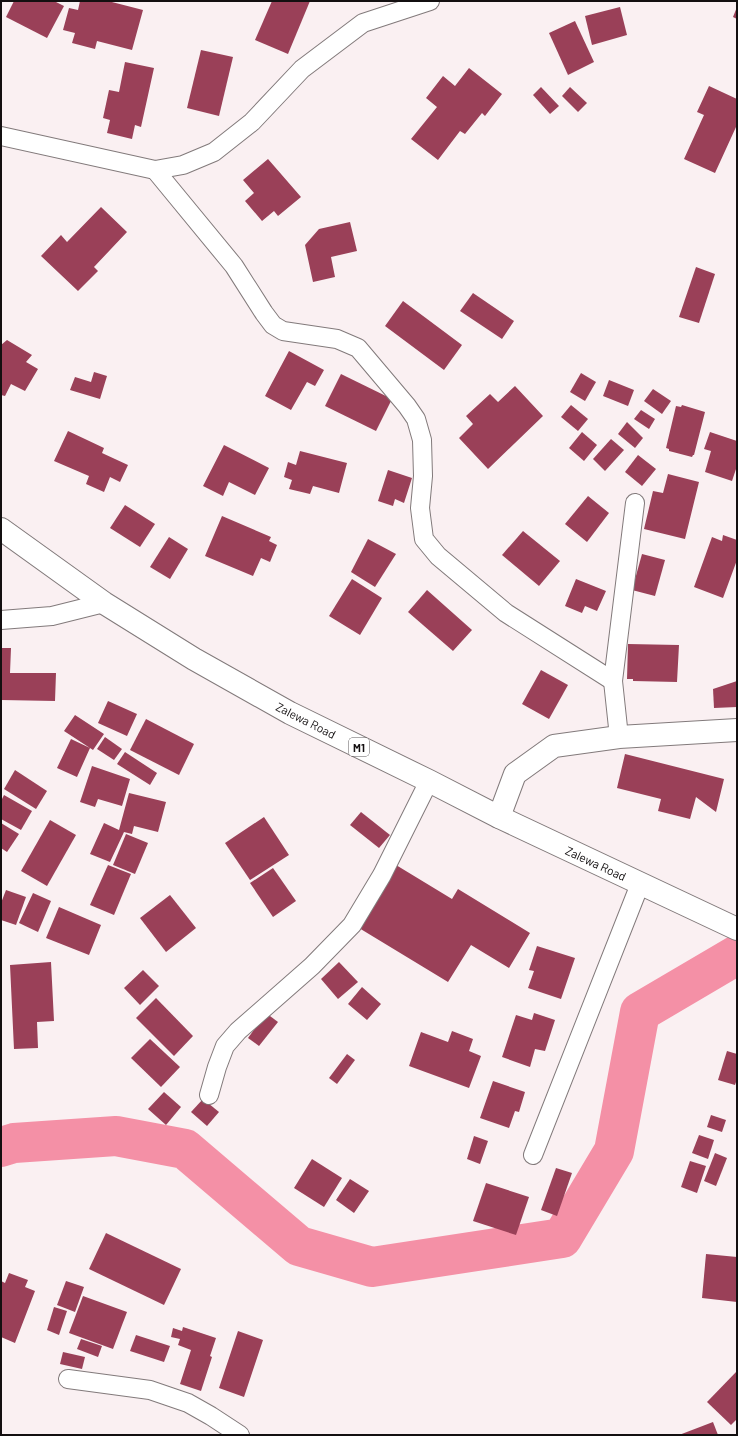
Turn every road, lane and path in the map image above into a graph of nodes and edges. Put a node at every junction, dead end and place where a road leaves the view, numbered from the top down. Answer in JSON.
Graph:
{"nodes":[{"id":1,"x":430,"y":1,"type":"edge"},
{"id":2,"x":1,"y":136,"type":"edge"},
{"id":3,"x":155,"y":170,"type":"junction"},
{"id":4,"x":635,"y":503,"type":"dead end"},
{"id":5,"x":1,"y":529,"type":"edge"},
{"id":6,"x":104,"y":603,"type":"junction"},
{"id":7,"x":1,"y":620,"type":"edge"},
{"id":8,"x":613,"y":681,"type":"junction"},
{"id":9,"x":737,"y":730,"type":"edge"},
{"id":10,"x":619,"y":737,"type":"junction"},
{"id":11,"x":429,"y":781,"type":"junction"},
{"id":12,"x":499,"y":817,"type":"junction"},
{"id":13,"x":640,"y":884,"type":"junction"},
{"id":14,"x":737,"y":930,"type":"edge"},
{"id":15,"x":209,"y":1095,"type":"dead end"},
{"id":16,"x":533,"y":1155,"type":"dead end"},
{"id":17,"x":68,"y":1379,"type":"dead end"},
{"id":18,"x":240,"y":1435,"type":"edge"}],
"edges":[{"from":1,"to":3,"type":"street"},
{"from":2,"to":3,"type":"street"},
{"from":3,"to":8,"type":"street"},
{"from":4,"to":8,"type":"street"},
{"from":5,"to":6,"type":"main road","name":"Zalewa Road","number":"M1"},
{"from":6,"to":7,"type":"street"},
{"from":6,"to":11,"type":"main road","name":"Zalewa Road","number":"M1"},
{"from":8,"to":10,"type":"street"},
{"from":9,"to":10,"type":"main road"},
{"from":10,"to":12,"type":"main road"},
{"from":11,"to":12,"type":"main road","name":"Zalewa Road","number":"M1"},
{"from":11,"to":15,"type":"street"},
{"from":12,"to":13,"type":"main road","name":"Zalewa Road","number":"M1"},
{"from":13,"to":14,"type":"main road","name":"Zalewa Road","number":"M1"},
{"from":13,"to":16,"type":"street"},
{"from":17,"to":18,"type":"street"}]}
